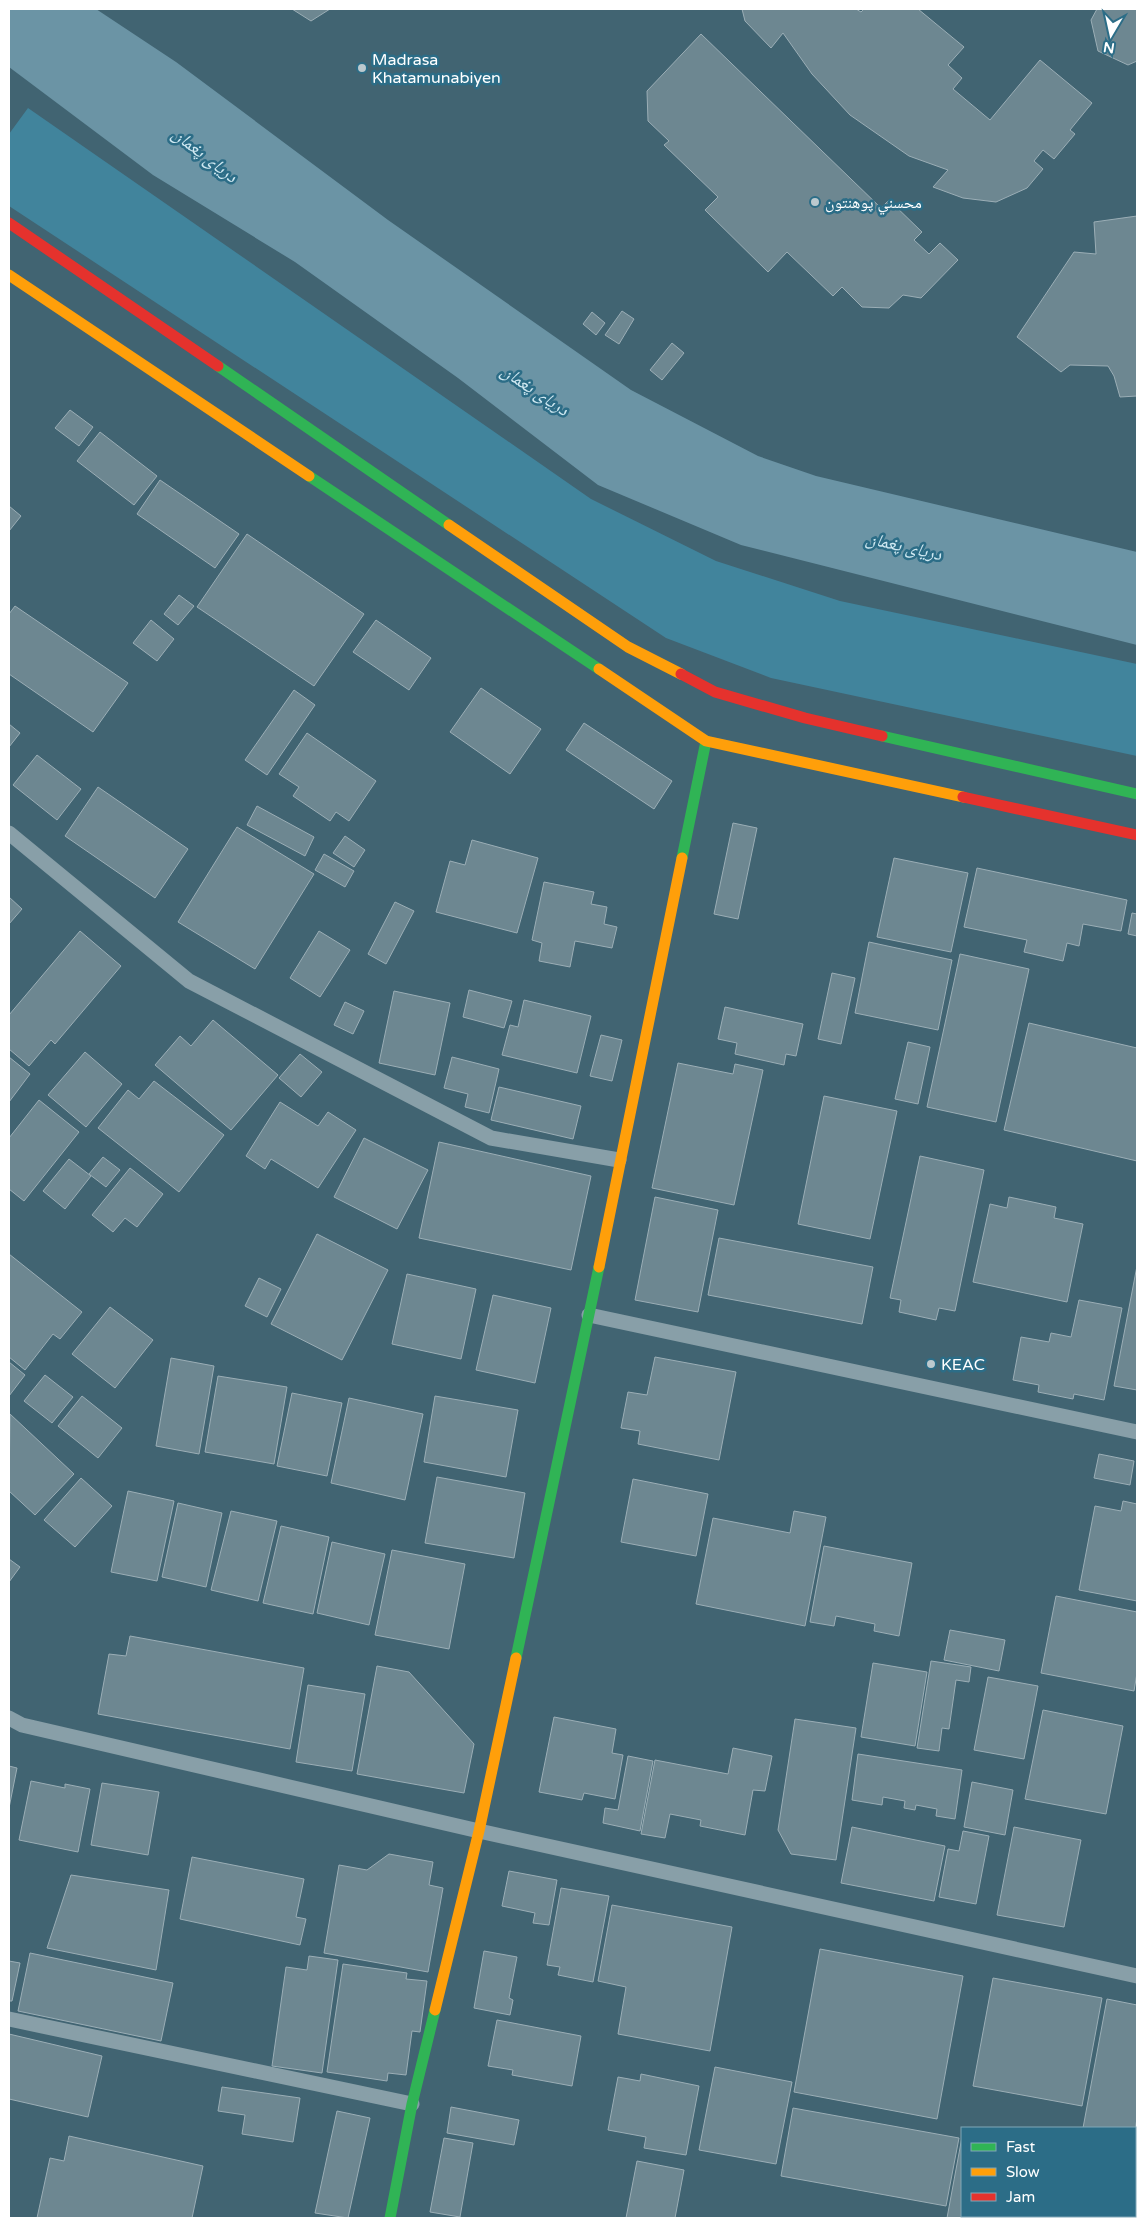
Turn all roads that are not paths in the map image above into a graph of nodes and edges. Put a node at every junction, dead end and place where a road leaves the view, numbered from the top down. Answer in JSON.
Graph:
{"nodes":[{"id":1,"x":9,"y":223,"type":"edge"},
{"id":2,"x":9,"y":275,"type":"edge"},
{"id":3,"x":706,"y":741,"type":"junction"},
{"id":4,"x":1137,"y":794,"type":"edge"},
{"id":5,"x":9,"y":833,"type":"edge"},
{"id":6,"x":1137,"y":836,"type":"edge"},
{"id":7,"x":619,"y":1160,"type":"junction"},
{"id":8,"x":589,"y":1315,"type":"junction"},
{"id":9,"x":1137,"y":1432,"type":"edge"},
{"id":10,"x":9,"y":1718,"type":"edge"},
{"id":11,"x":479,"y":1831,"type":"junction"},
{"id":12,"x":1137,"y":1976,"type":"edge"},
{"id":13,"x":9,"y":2019,"type":"edge"},
{"id":14,"x":412,"y":2104,"type":"junction"},
{"id":15,"x":390,"y":2218,"type":"edge"}],
"edges":[{"from":1,"to":4,"type":"main road"},
{"from":2,"to":3,"type":"main road"},
{"from":3,"to":6,"type":"main road"},
{"from":3,"to":7,"type":"main road"},
{"from":5,"to":7,"type":"street"},
{"from":7,"to":8,"type":"main road"},
{"from":8,"to":9,"type":"street"},
{"from":8,"to":11,"type":"main road"},
{"from":10,"to":11,"type":"street"},
{"from":11,"to":12,"type":"street"},
{"from":11,"to":14,"type":"main road"},
{"from":13,"to":14,"type":"street"},
{"from":14,"to":15,"type":"main road"}]}
